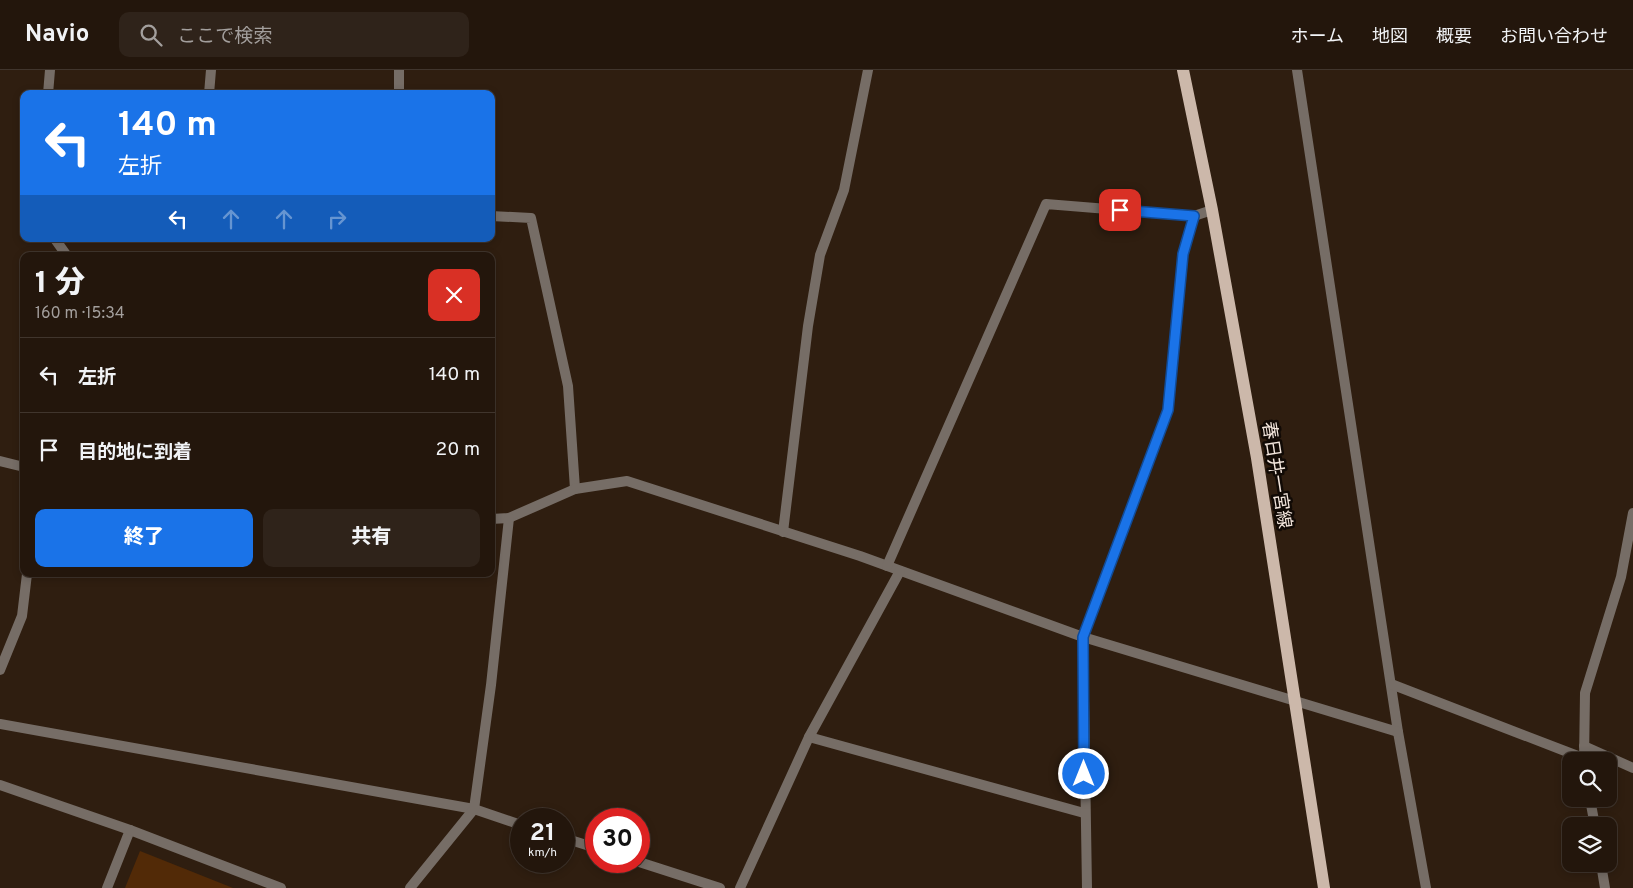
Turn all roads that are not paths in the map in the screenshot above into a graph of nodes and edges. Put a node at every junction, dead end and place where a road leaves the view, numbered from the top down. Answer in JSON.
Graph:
{"nodes":[{"id":1,"x":50,"y":70,"type":"edge"},
{"id":2,"x":211,"y":70,"type":"edge"},
{"id":3,"x":399,"y":70,"type":"edge"},
{"id":4,"x":868,"y":70,"type":"edge"},
{"id":5,"x":1183,"y":70,"type":"edge"},
{"id":6,"x":1297,"y":70,"type":"edge"},
{"id":7,"x":48,"y":90,"type":"edge"},
{"id":8,"x":209,"y":90,"type":"edge"},
{"id":9,"x":399,"y":90,"type":"edge"},
{"id":10,"x":1212,"y":210,"type":"junction"},
{"id":11,"x":495,"y":216,"type":"edge"},
{"id":12,"x":1194,"y":216,"type":"junction"},
{"id":13,"x":0,"y":461,"type":"edge"},
{"id":14,"x":20,"y":466,"type":"edge"},
{"id":15,"x":575,"y":489,"type":"junction"},
{"id":16,"x":1633,"y":513,"type":"edge"},
{"id":17,"x":495,"y":518,"type":"edge"},
{"id":18,"x":509,"y":518,"type":"junction"},
{"id":19,"x":783,"y":532,"type":"junction"},
{"id":20,"x":887,"y":566,"type":"junction"},
{"id":21,"x":900,"y":571,"type":"junction"},
{"id":22,"x":27,"y":577,"type":"edge"},
{"id":23,"x":1083,"y":637,"type":"junction"},
{"id":24,"x":0,"y":670,"type":"edge"},
{"id":25,"x":1391,"y":684,"type":"junction"},
{"id":26,"x":1294,"y":700,"type":"junction"},
{"id":27,"x":0,"y":724,"type":"edge"},
{"id":28,"x":1398,"y":732,"type":"junction"},
{"id":29,"x":809,"y":737,"type":"junction"},
{"id":30,"x":1584,"y":746,"type":"junction"},
{"id":31,"x":1566,"y":752,"type":"edge"},
{"id":32,"x":1584,"y":752,"type":"edge"},
{"id":33,"x":1633,"y":768,"type":"edge"},
{"id":34,"x":0,"y":785,"type":"edge"},
{"id":35,"x":474,"y":809,"type":"junction"},
{"id":36,"x":1084,"y":814,"type":"junction"},
{"id":37,"x":510,"y":820,"type":"edge"},
{"id":38,"x":130,"y":830,"type":"junction"},
{"id":39,"x":650,"y":866,"type":"edge"},
{"id":40,"x":1602,"y":872,"type":"edge"},
{"id":41,"x":107,"y":888,"type":"edge"},
{"id":42,"x":281,"y":888,"type":"edge"},
{"id":43,"x":410,"y":888,"type":"edge"},
{"id":44,"x":720,"y":888,"type":"edge"},
{"id":45,"x":740,"y":888,"type":"edge"},
{"id":46,"x":1087,"y":888,"type":"edge"},
{"id":47,"x":1324,"y":888,"type":"edge"},
{"id":48,"x":1426,"y":888,"type":"edge"},
{"id":49,"x":1605,"y":888,"type":"edge"}],
"edges":[{"from":1,"to":7,"type":"street"},
{"from":2,"to":8,"type":"street"},
{"from":3,"to":9,"type":"street"},
{"from":4,"to":19,"type":"street"},
{"from":5,"to":10,"type":"main road","name":"春日井一宮線"},
{"from":6,"to":25,"type":"street"},
{"from":10,"to":12,"type":"street"},
{"from":10,"to":26,"type":"main road","name":"春日井一宮線"},
{"from":11,"to":15,"type":"street"},
{"from":12,"to":20,"type":"street"},
{"from":12,"to":23,"type":"street"},
{"from":13,"to":14,"type":"street"},
{"from":15,"to":18,"type":"street"},
{"from":15,"to":19,"type":"street"},
{"from":16,"to":30,"type":"street"},
{"from":17,"to":18,"type":"street"},
{"from":18,"to":35,"type":"street"},
{"from":19,"to":20,"type":"street"},
{"from":20,"to":21,"type":"street"},
{"from":21,"to":23,"type":"street"},
{"from":21,"to":29,"type":"street"},
{"from":22,"to":24,"type":"street"},
{"from":23,"to":26,"type":"street"},
{"from":23,"to":36,"type":"street"},
{"from":25,"to":28,"type":"street"},
{"from":25,"to":31,"type":"street"},
{"from":26,"to":28,"type":"street"},
{"from":26,"to":47,"type":"main road","name":"春日井一宮線"},
{"from":27,"to":35,"type":"street"},
{"from":28,"to":48,"type":"street"},
{"from":29,"to":36,"type":"street"},
{"from":29,"to":45,"type":"street"},
{"from":30,"to":32,"type":"street"},
{"from":30,"to":33,"type":"street"},
{"from":34,"to":38,"type":"street"},
{"from":35,"to":37,"type":"street"},
{"from":35,"to":43,"type":"street"},
{"from":36,"to":46,"type":"street"},
{"from":38,"to":41,"type":"street"},
{"from":38,"to":42,"type":"street"},
{"from":39,"to":44,"type":"street"},
{"from":40,"to":49,"type":"street"}]}
